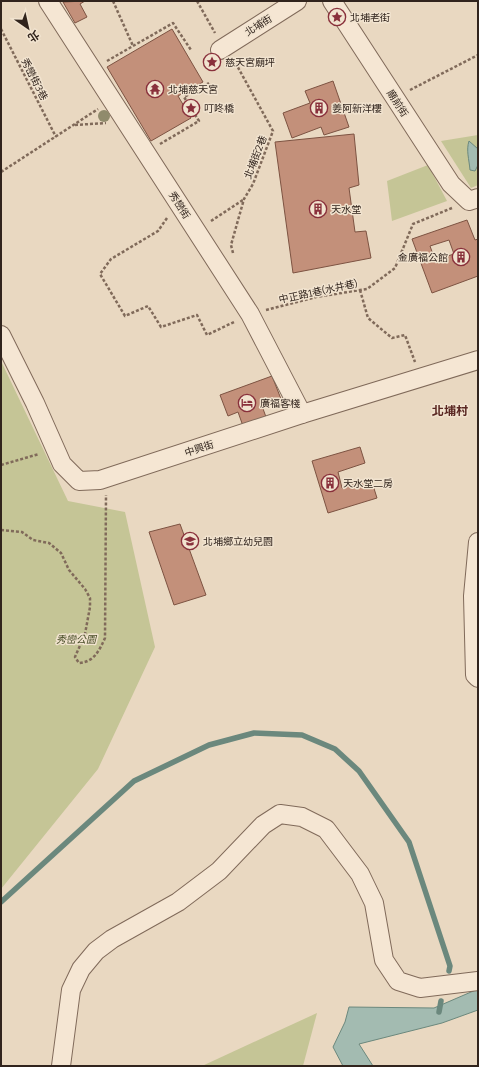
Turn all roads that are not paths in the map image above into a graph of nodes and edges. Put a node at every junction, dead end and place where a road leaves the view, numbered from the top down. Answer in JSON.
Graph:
{"nodes":[{"id":1,"x":48,"y":1,"type":"edge"},
{"id":2,"x":297,"y":1,"type":"edge"},
{"id":3,"x":332,"y":1,"type":"edge"},
{"id":4,"x":223,"y":48,"type":"road end"},
{"id":5,"x":473,"y":200,"type":"edge"},
{"id":6,"x":1,"y":335,"type":"edge"},
{"id":7,"x":478,"y":360,"type":"edge"},
{"id":8,"x":302,"y":414,"type":"junction"},
{"id":9,"x":478,"y":542,"type":"edge"},
{"id":10,"x":478,"y":678,"type":"edge"},
{"id":11,"x":478,"y":981,"type":"edge"},
{"id":12,"x":61,"y":1066,"type":"edge"}],
"edges":[{"from":1,"to":8,"type":"street","name":"秀巒街"},
{"from":2,"to":4,"type":"street","name":"北埔街"},
{"from":3,"to":5,"type":"street","name":"廟前街"},
{"from":6,"to":8,"type":"street","name":"中興街"},
{"from":7,"to":8,"type":"street","name":"中興街"},
{"from":9,"to":10,"type":"street"},
{"from":11,"to":12,"type":"street"}]}
